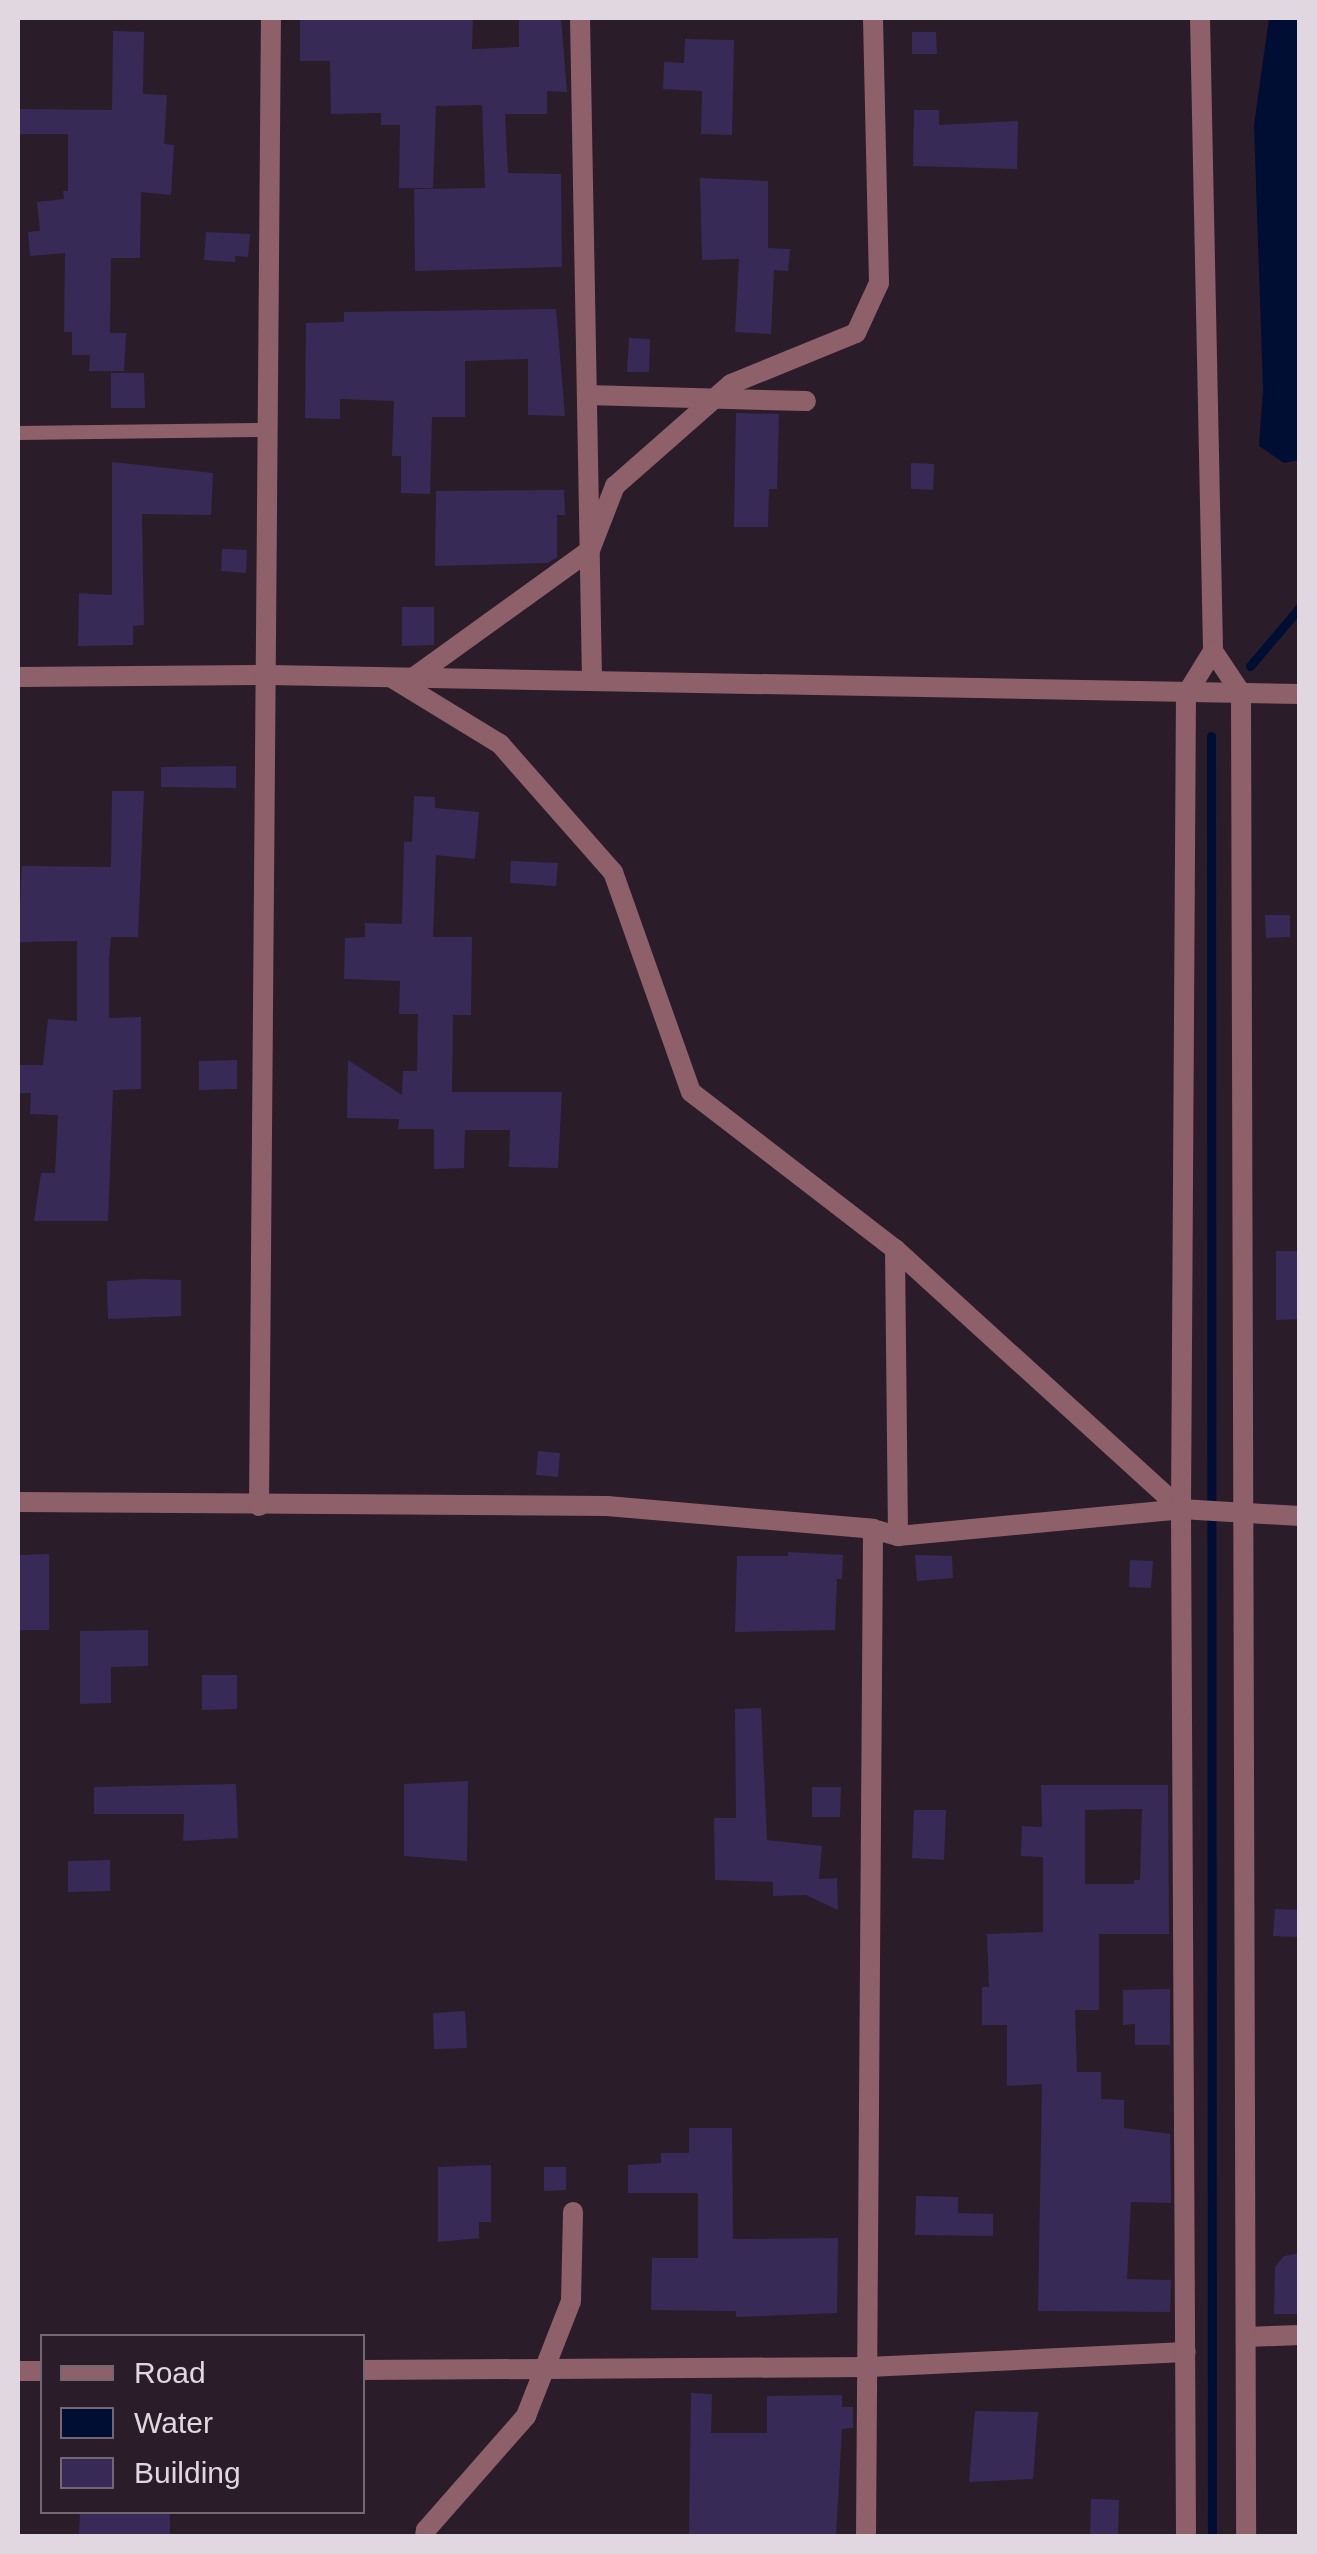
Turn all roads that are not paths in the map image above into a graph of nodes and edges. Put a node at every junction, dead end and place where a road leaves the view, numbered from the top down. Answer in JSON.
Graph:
{"nodes":[{"id":1,"x":271,"y":18,"type":"edge"},
{"id":2,"x":580,"y":18,"type":"edge"},
{"id":3,"x":873,"y":18,"type":"edge"},
{"id":4,"x":1200,"y":18,"type":"edge"},
{"id":5,"x":587,"y":395,"type":"junction"},
{"id":6,"x":714,"y":398,"type":"junction"},
{"id":7,"x":806,"y":401,"type":"dead end"},
{"id":8,"x":268,"y":430,"type":"junction"},
{"id":9,"x":18,"y":432,"type":"edge"},
{"id":10,"x":590,"y":550,"type":"junction"},
{"id":11,"x":1213,"y":651,"type":"junction"},
{"id":12,"x":269,"y":675,"type":"junction"},
{"id":13,"x":390,"y":676,"type":"junction"},
{"id":14,"x":18,"y":677,"type":"edge"},
{"id":15,"x":414,"y":677,"type":"junction"},
{"id":16,"x":592,"y":680,"type":"junction"},
{"id":17,"x":1241,"y":693,"type":"junction"},
{"id":18,"x":1300,"y":694,"type":"edge"},
{"id":19,"x":1186,"y":695,"type":"junction"},
{"id":20,"x":895,"y":1249,"type":"junction"},
{"id":21,"x":18,"y":1502,"type":"edge"},
{"id":22,"x":259,"y":1506,"type":"junction"},
{"id":23,"x":1188,"y":1510,"type":"junction"},
{"id":24,"x":1238,"y":1515,"type":"junction"},
{"id":25,"x":1300,"y":1516,"type":"edge"},
{"id":26,"x":874,"y":1529,"type":"junction"},
{"id":27,"x":898,"y":1536,"type":"junction"},
{"id":28,"x":573,"y":2212,"type":"dead end"},
{"id":29,"x":1300,"y":2335,"type":"edge"},
{"id":30,"x":1246,"y":2337,"type":"junction"},
{"id":31,"x":1186,"y":2352,"type":"junction"},
{"id":32,"x":868,"y":2367,"type":"junction"},
{"id":33,"x":365,"y":2370,"type":"edge"},
{"id":34,"x":544,"y":2370,"type":"junction"},
{"id":35,"x":425,"y":2536,"type":"edge"},
{"id":36,"x":866,"y":2536,"type":"edge"},
{"id":37,"x":1186,"y":2536,"type":"edge"},
{"id":38,"x":1246,"y":2536,"type":"edge"}],
"edges":[{"from":1,"to":8,"type":"street"},
{"from":2,"to":5,"type":"street"},
{"from":3,"to":6,"type":"street"},
{"from":4,"to":11,"type":"street"},
{"from":5,"to":6,"type":"street"},
{"from":5,"to":10,"type":"street"},
{"from":6,"to":7,"type":"street"},
{"from":6,"to":10,"type":"street"},
{"from":8,"to":9,"type":"lane"},
{"from":8,"to":12,"type":"street"},
{"from":10,"to":15,"type":"street"},
{"from":10,"to":16,"type":"street"},
{"from":11,"to":17,"type":"street"},
{"from":11,"to":19,"type":"street"},
{"from":12,"to":13,"type":"street"},
{"from":12,"to":14,"type":"street"},
{"from":12,"to":22,"type":"street"},
{"from":13,"to":15,"type":"street"},
{"from":13,"to":20,"type":"street"},
{"from":15,"to":16,"type":"street"},
{"from":16,"to":19,"type":"street"},
{"from":17,"to":18,"type":"street"},
{"from":17,"to":19,"type":"street"},
{"from":17,"to":24,"type":"street"},
{"from":19,"to":23,"type":"street"},
{"from":20,"to":23,"type":"street"},
{"from":20,"to":27,"type":"street"},
{"from":21,"to":22,"type":"street"},
{"from":22,"to":26,"type":"street"},
{"from":23,"to":24,"type":"street"},
{"from":23,"to":27,"type":"street"},
{"from":23,"to":31,"type":"street"},
{"from":24,"to":25,"type":"street"},
{"from":24,"to":30,"type":"street"},
{"from":26,"to":27,"type":"street"},
{"from":26,"to":32,"type":"street"},
{"from":28,"to":34,"type":"street"},
{"from":29,"to":30,"type":"street"},
{"from":30,"to":38,"type":"street"},
{"from":31,"to":32,"type":"street"},
{"from":31,"to":37,"type":"street"},
{"from":32,"to":34,"type":"street"},
{"from":32,"to":36,"type":"street"},
{"from":33,"to":34,"type":"street"},
{"from":34,"to":35,"type":"street"}]}
